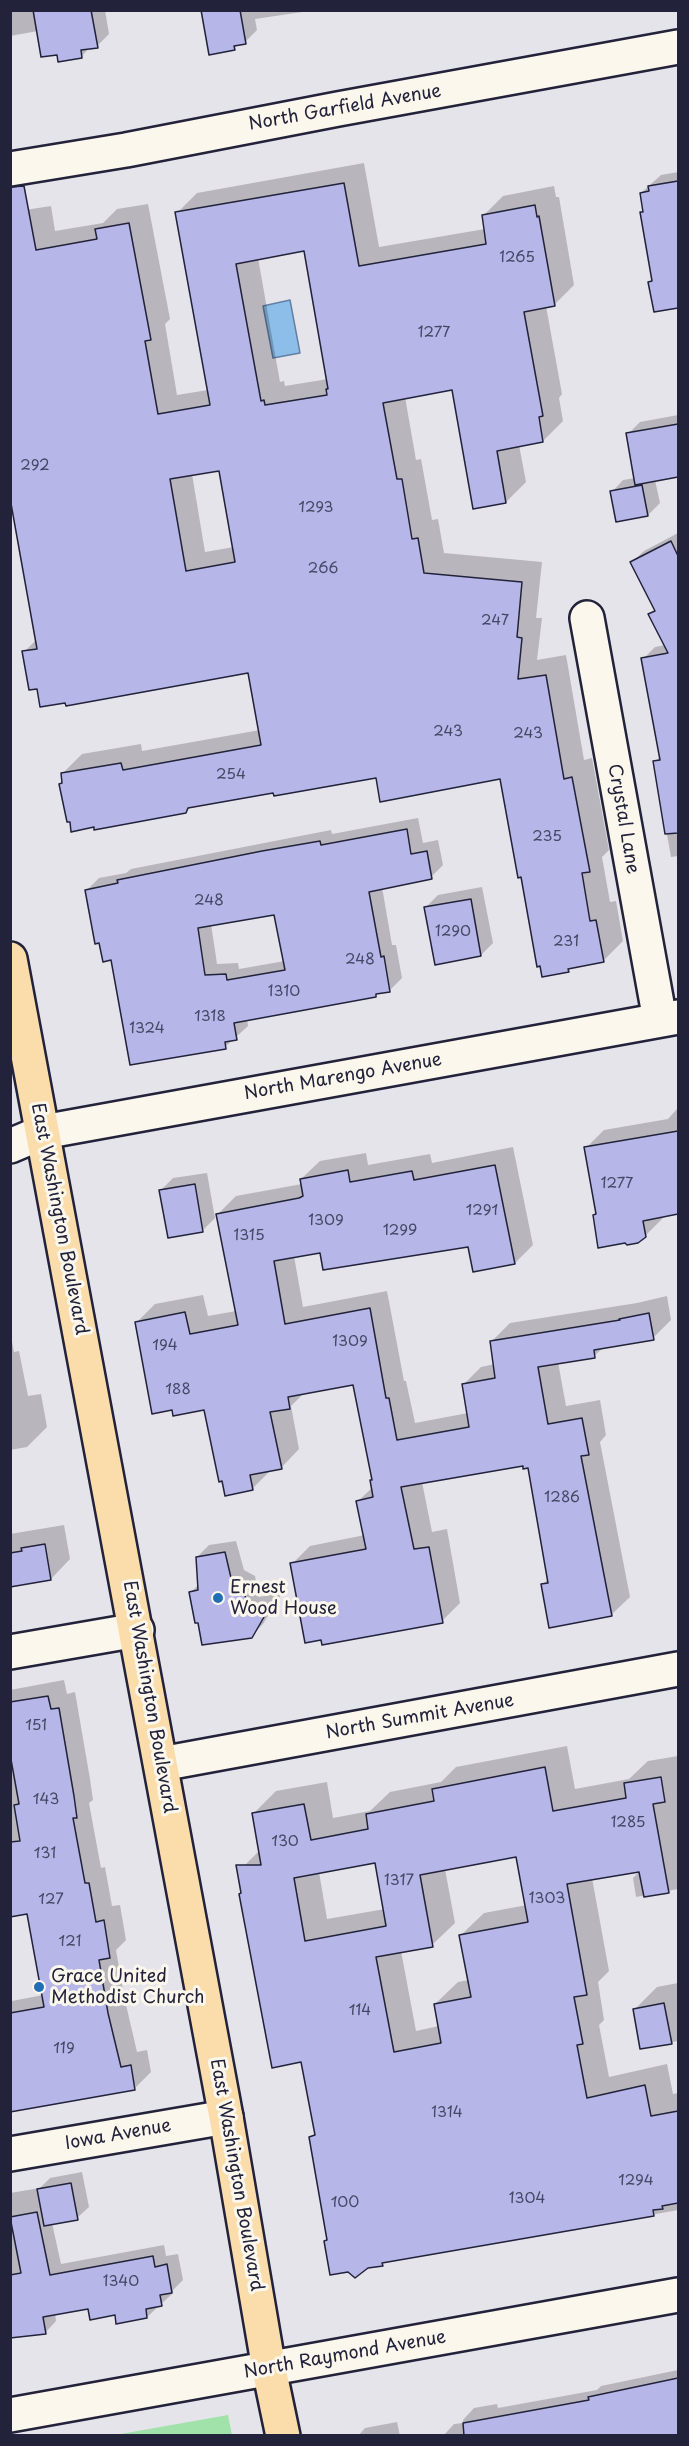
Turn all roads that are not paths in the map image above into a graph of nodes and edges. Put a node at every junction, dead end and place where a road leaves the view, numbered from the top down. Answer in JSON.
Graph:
{"nodes":[{"id":1,"x":678,"y":47,"type":"edge"},
{"id":2,"x":10,"y":169,"type":"edge"},
{"id":3,"x":587,"y":618,"type":"dead end"},
{"id":4,"x":10,"y":959,"type":"edge"},
{"id":5,"x":669,"y":1018,"type":"edge"},
{"id":6,"x":43,"y":1132,"type":"junction"},
{"id":7,"x":10,"y":1146,"type":"edge"},
{"id":8,"x":137,"y":1630,"type":"junction"},
{"id":9,"x":10,"y":1652,"type":"edge"},
{"id":10,"x":678,"y":1669,"type":"edge"},
{"id":11,"x":161,"y":1764,"type":"junction"},
{"id":12,"x":226,"y":2117,"type":"junction"},
{"id":13,"x":10,"y":2154,"type":"edge"},
{"id":14,"x":678,"y":2295,"type":"edge"},
{"id":15,"x":269,"y":2369,"type":"junction"},
{"id":16,"x":10,"y":2415,"type":"edge"},
{"id":17,"x":284,"y":2436,"type":"edge"}],
"edges":[{"from":1,"to":2,"type":"street","name":"North Garfield Avenue"},
{"from":3,"to":5,"type":"street","name":"Crystal Lane"},
{"from":4,"to":6,"type":"main road","name":"East Washington Boulevard"},
{"from":5,"to":6,"type":"street","name":"North Marengo Avenue"},
{"from":6,"to":7,"type":"street","name":"North Marengo Avenue"},
{"from":6,"to":8,"type":"main road","name":"East Washington Boulevard"},
{"from":8,"to":9,"type":"street"},
{"from":8,"to":11,"type":"main road","name":"East Washington Boulevard"},
{"from":10,"to":11,"type":"street","name":"North Summit Avenue"},
{"from":11,"to":12,"type":"main road","name":"East Washington Boulevard"},
{"from":12,"to":13,"type":"street","name":"Iowa Avenue"},
{"from":12,"to":15,"type":"main road","name":"East Washington Boulevard"},
{"from":14,"to":15,"type":"street","name":"North Raymond Avenue"},
{"from":15,"to":16,"type":"street","name":"North Raymond Avenue"},
{"from":15,"to":17,"type":"main road","name":"East Washington Boulevard"}]}
